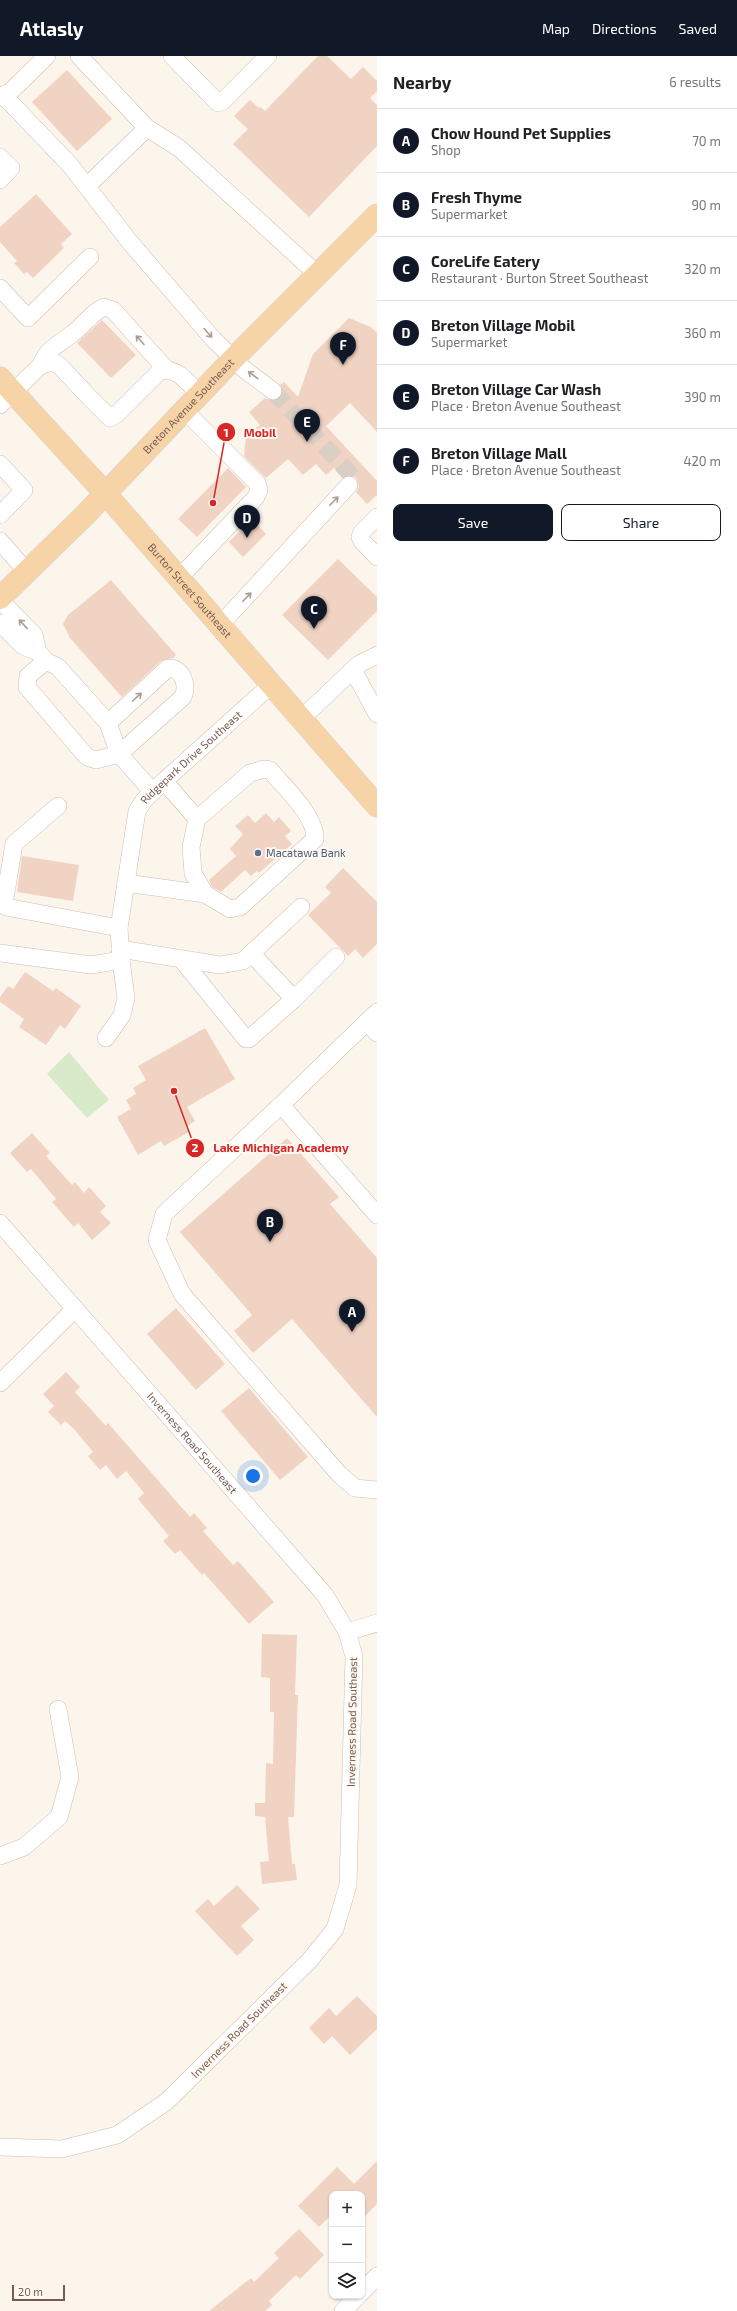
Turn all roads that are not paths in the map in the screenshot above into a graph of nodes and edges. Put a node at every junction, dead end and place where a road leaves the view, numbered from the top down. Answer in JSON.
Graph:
{"nodes":[{"id":1,"x":47,"y":56,"type":"edge"},
{"id":2,"x":79,"y":56,"type":"edge"},
{"id":3,"x":172,"y":56,"type":"edge"},
{"id":4,"x":268,"y":56,"type":"edge"},
{"id":5,"x":1,"y":96,"type":"edge"},
{"id":6,"x":147,"y":128,"type":"junction"},
{"id":7,"x":0,"y":157,"type":"edge"},
{"id":8,"x":0,"y":180,"type":"edge"},
{"id":9,"x":87,"y":186,"type":"junction"},
{"id":10,"x":377,"y":214,"type":"edge"},
{"id":11,"x":90,"y":257,"type":"dead end"},
{"id":12,"x":318,"y":275,"type":"junction"},
{"id":13,"x":0,"y":288,"type":"edge"},
{"id":14,"x":234,"y":358,"type":"junction"},
{"id":15,"x":41,"y":365,"type":"junction"},
{"id":16,"x":166,"y":369,"type":"junction"},
{"id":17,"x":273,"y":391,"type":"tunnel mouth"},
{"id":18,"x":4,"y":392,"type":"edge"},
{"id":19,"x":199,"y":394,"type":"junction"},
{"id":20,"x":184,"y":410,"type":"junction"},
{"id":21,"x":0,"y":464,"type":"edge"},
{"id":22,"x":349,"y":485,"type":"dead end"},
{"id":23,"x":105,"y":494,"type":"junction"},
{"id":24,"x":0,"y":515,"type":"edge"},
{"id":25,"x":377,"y":518,"type":"edge"},
{"id":26,"x":0,"y":541,"type":"edge"},
{"id":27,"x":377,"y":557,"type":"edge"},
{"id":28,"x":27,"y":572,"type":"junction"},
{"id":29,"x":178,"y":579,"type":"junction"},
{"id":30,"x":0,"y":599,"type":"edge"},
{"id":31,"x":0,"y":623,"type":"edge"},
{"id":32,"x":220,"y":625,"type":"junction"},
{"id":33,"x":377,"y":655,"type":"edge"},
{"id":34,"x":42,"y":656,"type":"junction"},
{"id":35,"x":353,"y":670,"type":"junction"},
{"id":36,"x":271,"y":685,"type":"junction"},
{"id":37,"x":377,"y":714,"type":"edge"},
{"id":38,"x":301,"y":719,"type":"junction"},
{"id":39,"x":108,"y":723,"type":"junction"},
{"id":40,"x":119,"y":754,"type":"junction"},
{"id":41,"x":158,"y":786,"type":"junction"},
{"id":42,"x":58,"y":806,"type":"dead end"},
{"id":43,"x":377,"y":806,"type":"edge"},
{"id":44,"x":197,"y":819,"type":"junction"},
{"id":45,"x":126,"y":883,"type":"junction"},
{"id":46,"x":205,"y":894,"type":"junction"},
{"id":47,"x":301,"y":907,"type":"dead end"},
{"id":48,"x":119,"y":928,"type":"junction"},
{"id":49,"x":0,"y":953,"type":"edge"},
{"id":50,"x":251,"y":953,"type":"junction"},
{"id":51,"x":120,"y":955,"type":"junction"},
{"id":52,"x":336,"y":957,"type":"dead end"},
{"id":53,"x":181,"y":959,"type":"junction"},
{"id":54,"x":294,"y":999,"type":"junction"},
{"id":55,"x":374,"y":1022,"type":"edge"},
{"id":56,"x":106,"y":1038,"type":"dead end"},
{"id":57,"x":281,"y":1105,"type":"junction"},
{"id":58,"x":377,"y":1215,"type":"edge"},
{"id":59,"x":0,"y":1223,"type":"edge"},
{"id":60,"x":75,"y":1309,"type":"junction"},
{"id":61,"x":0,"y":1383,"type":"edge"},
{"id":62,"x":377,"y":1490,"type":"edge"},
{"id":63,"x":377,"y":1623,"type":"edge"},
{"id":64,"x":347,"y":1632,"type":"junction"},
{"id":65,"x":58,"y":1709,"type":"dead end"},
{"id":66,"x":0,"y":1856,"type":"edge"},
{"id":67,"x":0,"y":2147,"type":"edge"},
{"id":68,"x":377,"y":2276,"type":"edge"},
{"id":69,"x":365,"y":2289,"type":"edge"},
{"id":70,"x":355,"y":2299,"type":"edge"},
{"id":71,"x":343,"y":2311,"type":"edge"}],
"edges":[{"from":1,"to":5,"type":"street"},
{"from":2,"to":6,"type":"street"},
{"from":3,"to":4,"type":"street"},
{"from":5,"to":9,"type":"street"},
{"from":6,"to":9,"type":"street"},
{"from":6,"to":12,"type":"street"},
{"from":7,"to":8,"type":"street"},
{"from":9,"to":14,"type":"street","one_way":true},
{"from":10,"to":12,"type":"main road","name":"Breton Avenue Southeast"},
{"from":11,"to":13,"type":"street"},
{"from":12,"to":14,"type":"main road","name":"Breton Avenue Southeast"},
{"from":17,"to":14,"type":"street","one_way":true},
{"from":14,"to":19,"type":"main road","name":"Breton Avenue Southeast"},
{"from":15,"to":16,"type":"street"},
{"from":16,"to":15,"type":"street","one_way":true},
{"from":15,"to":18,"type":"street"},
{"from":16,"to":19,"type":"street"},
{"from":18,"to":23,"type":"main road","name":"Burton Street Southeast"},
{"from":19,"to":20,"type":"main road","name":"Breton Avenue Southeast"},
{"from":20,"to":23,"type":"main road","name":"Breton Avenue Southeast"},
{"from":20,"to":29,"type":"street"},
{"from":21,"to":24,"type":"street"},
{"from":32,"to":22,"type":"street","one_way":true},
{"from":23,"to":28,"type":"main road","name":"Breton Avenue Southeast"},
{"from":23,"to":29,"type":"main road","name":"Burton Street Southeast"},
{"from":25,"to":27,"type":"street"},
{"from":26,"to":28,"type":"street"},
{"from":28,"to":30,"type":"main road","name":"Breton Avenue Southeast"},
{"from":29,"to":32,"type":"main road","name":"Burton Street Southeast"},
{"from":34,"to":30,"type":"street","one_way":true},
{"from":31,"to":34,"type":"street"},
{"from":32,"to":36,"type":"main road","name":"Burton Street Southeast"},
{"from":33,"to":35,"type":"street"},
{"from":34,"to":39,"type":"street"},
{"from":34,"to":40,"type":"street"},
{"from":35,"to":37,"type":"street"},
{"from":35,"to":38,"type":"street"},
{"from":36,"to":38,"type":"main road","name":"Burton Street Southeast"},
{"from":36,"to":41,"type":"street","name":"Ridgepark Drive Southeast"},
{"from":38,"to":43,"type":"main road","name":"Burton Street Southeast"},
{"from":39,"to":40,"type":"street"},
{"from":39,"to":40,"type":"street","one_way":true},
{"from":40,"to":41,"type":"street"},
{"from":41,"to":44,"type":"street"},
{"from":41,"to":45,"type":"street","name":"Ridgepark Drive Southeast"},
{"from":42,"to":48,"type":"street"},
{"from":44,"to":46,"type":"street"},
{"from":44,"to":46,"type":"street"},
{"from":45,"to":46,"type":"street"},
{"from":45,"to":48,"type":"street","name":"Ridgepark Drive Southeast"},
{"from":47,"to":50,"type":"street"},
{"from":48,"to":51,"type":"street","name":"Ridgepark Drive Southeast"},
{"from":49,"to":51,"type":"street"},
{"from":50,"to":53,"type":"street"},
{"from":50,"to":54,"type":"street"},
{"from":51,"to":53,"type":"street"},
{"from":51,"to":56,"type":"street","name":"Ridgepark Drive Southeast"},
{"from":52,"to":54,"type":"street"},
{"from":53,"to":54,"type":"street"},
{"from":55,"to":57,"type":"street"},
{"from":57,"to":58,"type":"street"},
{"from":57,"to":62,"type":"street"},
{"from":59,"to":60,"type":"street","name":"Inverness Road Southeast"},
{"from":60,"to":61,"type":"street"},
{"from":60,"to":64,"type":"street","name":"Inverness Road Southeast"},
{"from":63,"to":64,"type":"street"},
{"from":64,"to":67,"type":"street","name":"Inverness Road Southeast"},
{"from":65,"to":66,"type":"street"},
{"from":68,"to":69,"type":"street"},
{"from":70,"to":71,"type":"street"}]}
